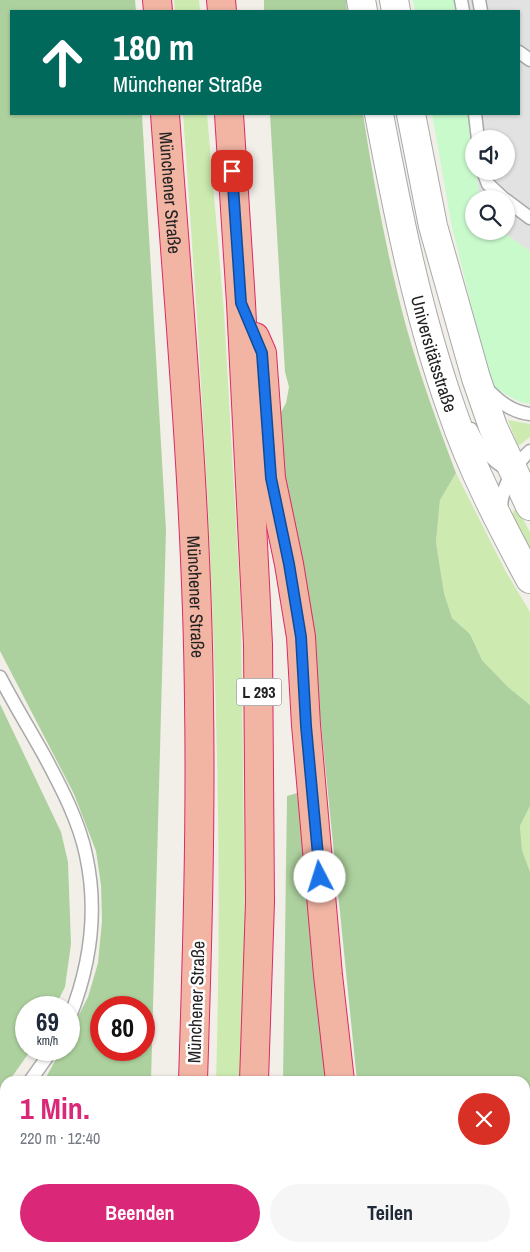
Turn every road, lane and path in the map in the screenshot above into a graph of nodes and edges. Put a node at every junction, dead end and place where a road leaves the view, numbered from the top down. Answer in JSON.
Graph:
{"nodes":[{"id":1,"x":165,"y":115,"type":"edge"},
{"id":2,"x":229,"y":115,"type":"edge"},
{"id":3,"x":380,"y":115,"type":"edge"},
{"id":4,"x":411,"y":115,"type":"edge"},
{"id":5,"x":475,"y":115,"type":"edge"},
{"id":6,"x":477,"y":130,"type":"edge"},
{"id":7,"x":515,"y":207,"type":"edge"},
{"id":8,"x":530,"y":218,"type":"edge"},
{"id":9,"x":241,"y":303,"type":"junction"},
{"id":10,"x":436,"y":360,"type":"junction"},
{"id":11,"x":476,"y":378,"type":"junction"},
{"id":12,"x":530,"y":414,"type":"edge"},
{"id":13,"x":524,"y":466,"type":"edge"},
{"id":14,"x":530,"y":506,"type":"edge"},
{"id":15,"x":504,"y":532,"type":"junction"},
{"id":16,"x":530,"y":579,"type":"edge"},
{"id":17,"x":0,"y":677,"type":"edge"},
{"id":18,"x":78,"y":996,"type":"edge"},
{"id":19,"x":44,"y":1061,"type":"edge"},
{"id":20,"x":34,"y":1076,"type":"edge"},
{"id":21,"x":194,"y":1076,"type":"edge"},
{"id":22,"x":254,"y":1076,"type":"edge"},
{"id":23,"x":339,"y":1076,"type":"edge"}],
"edges":[{"from":1,"to":21,"type":"highway","name":"Münchener Straße"},
{"from":2,"to":9,"type":"highway","number":"L 293"},
{"from":3,"to":10,"type":"street","name":"Universitätsstraße"},
{"from":4,"to":11,"type":"street","name":"Universitätsstraße"},
{"from":5,"to":6,"type":"lane"},
{"from":7,"to":8,"type":"lane"},
{"from":9,"to":22,"type":"highway","number":"L 293"},
{"from":9,"to":23,"type":"highway"},
{"from":10,"to":13,"type":"lane"},
{"from":10,"to":15,"type":"street","name":"Universitätsstraße"},
{"from":11,"to":12,"type":"lane"},
{"from":11,"to":13,"type":"street","name":"Universitätsstraße"},
{"from":13,"to":14,"type":"street","name":"Universitätsstraße"},
{"from":13,"to":15,"type":"lane"},
{"from":15,"to":16,"type":"street","name":"Universitätsstraße"},
{"from":17,"to":18,"type":"lane"},
{"from":19,"to":20,"type":"lane"}]}
